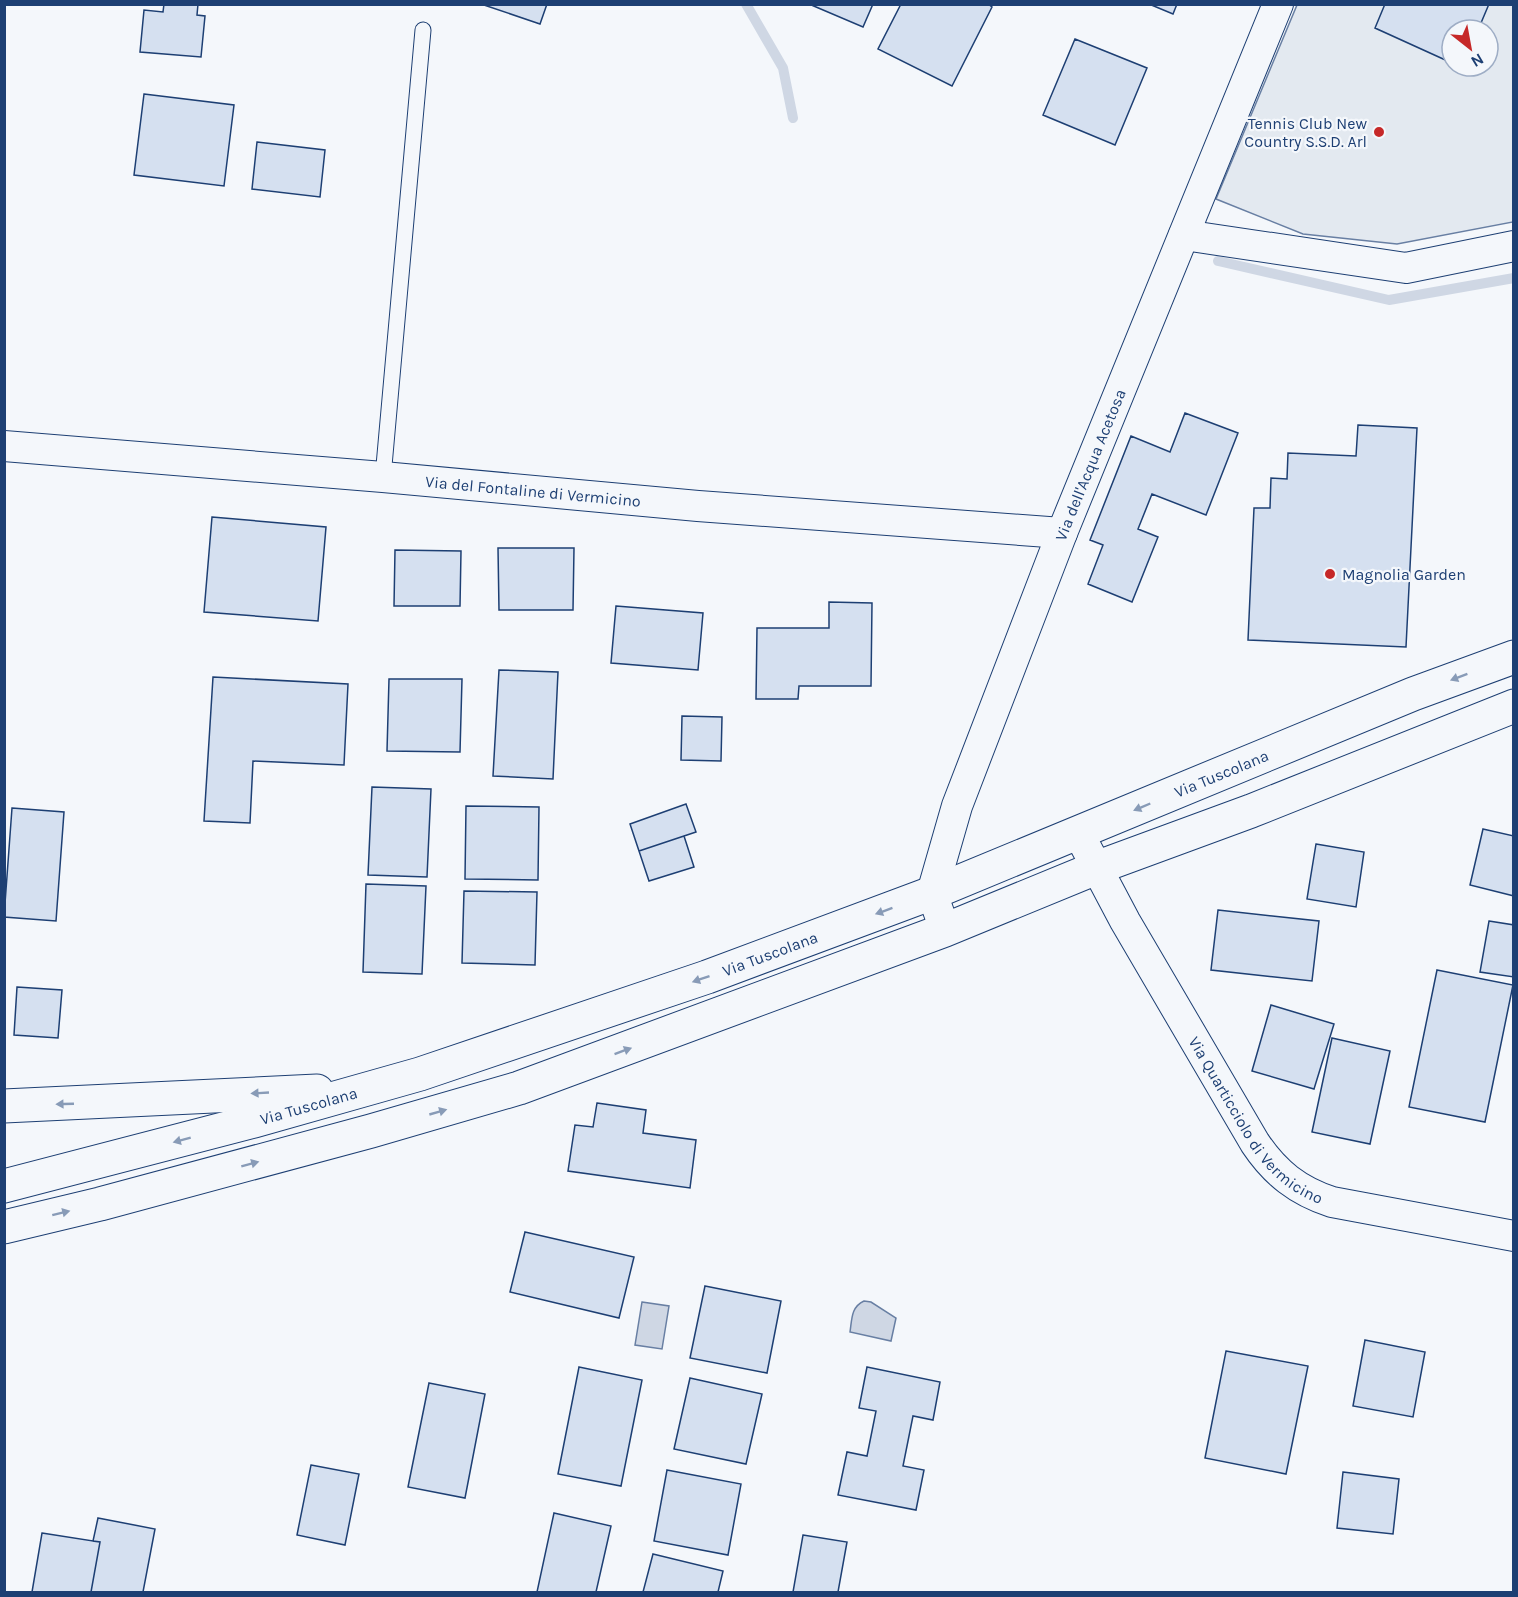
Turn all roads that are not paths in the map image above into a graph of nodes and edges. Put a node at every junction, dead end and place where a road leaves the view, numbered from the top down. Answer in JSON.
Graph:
{"nodes":[{"id":1,"x":1278,"y":4,"type":"edge"},
{"id":2,"x":423,"y":30,"type":"dead end"},
{"id":3,"x":1184,"y":235,"type":"junction"},
{"id":4,"x":1514,"y":246,"type":"edge"},
{"id":5,"x":4,"y":446,"type":"edge"},
{"id":6,"x":383,"y":477,"type":"junction"},
{"id":7,"x":1062,"y":533,"type":"junction"},
{"id":8,"x":1514,"y":657,"type":"edge"},
{"id":9,"x":1514,"y":706,"type":"edge"},
{"id":10,"x":1079,"y":834,"type":"junction"},
{"id":11,"x":1096,"y":868,"type":"junction"},
{"id":12,"x":932,"y":893,"type":"junction"},
{"id":13,"x":945,"y":930,"type":"junction"},
{"id":14,"x":360,"y":1091,"type":"junction"},
{"id":15,"x":4,"y":1106,"type":"edge"},
{"id":16,"x":4,"y":1186,"type":"edge"},
{"id":17,"x":4,"y":1227,"type":"edge"},
{"id":18,"x":1514,"y":1236,"type":"edge"}],
"edges":[{"from":1,"to":3,"type":"street","name":"Via dell'Acqua Acetosa"},
{"from":2,"to":6,"type":"lane"},
{"from":3,"to":4,"type":"street"},
{"from":3,"to":7,"type":"street","name":"Via dell'Acqua Acetosa"},
{"from":5,"to":6,"type":"street","name":"Via del Fontaline di Vermicino"},
{"from":6,"to":7,"type":"street","name":"Via del Fontaline di Vermicino"},
{"from":7,"to":12,"type":"street","name":"Via dell'Acqua Acetosa"},
{"from":8,"to":10,"type":"main road","name":"Via Tuscolana","one_way":true},
{"from":9,"to":11,"type":"main road"},
{"from":10,"to":11,"type":"street","name":"Via Quarticciolo di Vermicino"},
{"from":10,"to":12,"type":"main road","name":"Via Tuscolana"},
{"from":11,"to":13,"type":"main road"},
{"from":11,"to":18,"type":"street","name":"Via Quarticciolo di Vermicino"},
{"from":12,"to":13,"type":"street"},
{"from":12,"to":14,"type":"main road","name":"Via Tuscolana","one_way":true},
{"from":17,"to":13,"type":"main road","one_way":true},
{"from":14,"to":15,"type":"main road","one_way":true},
{"from":14,"to":16,"type":"main road","name":"Via Tuscolana","one_way":true}]}
